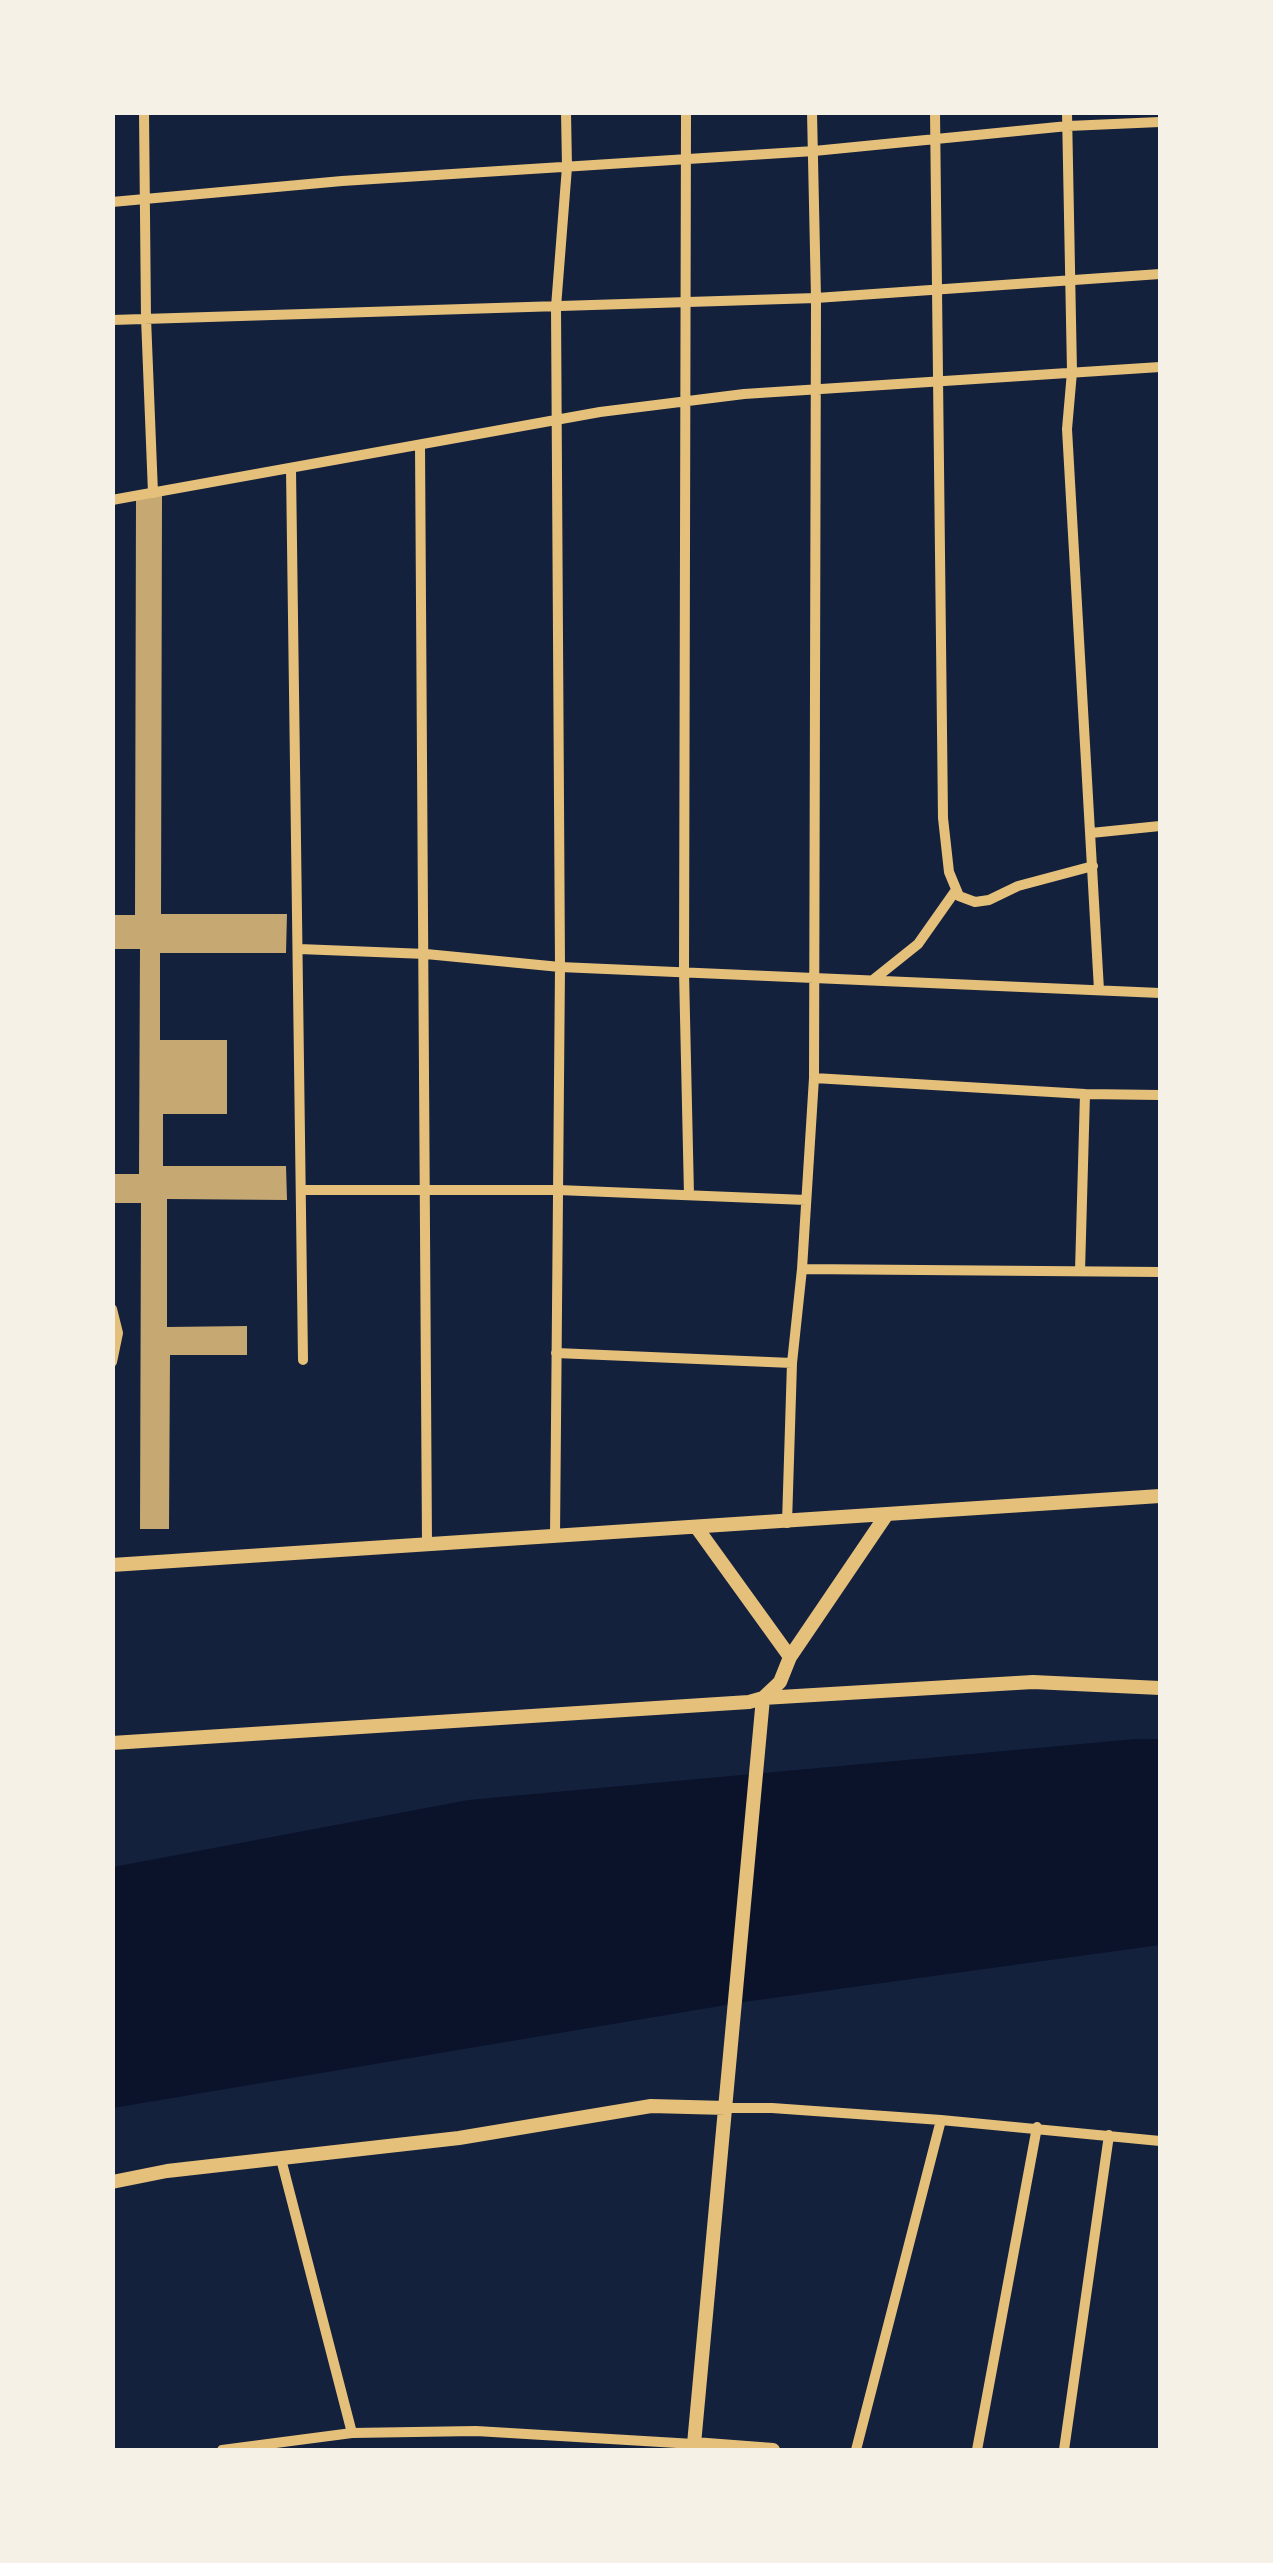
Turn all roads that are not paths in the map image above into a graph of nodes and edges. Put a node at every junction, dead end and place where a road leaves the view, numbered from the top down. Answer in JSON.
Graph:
{"nodes":[{"id":1,"x":144,"y":112,"type":"edge"},
{"id":2,"x":566,"y":112,"type":"edge"},
{"id":3,"x":686,"y":112,"type":"edge"},
{"id":4,"x":812,"y":112,"type":"edge"},
{"id":5,"x":936,"y":112,"type":"edge"},
{"id":6,"x":1067,"y":112,"type":"edge"},
{"id":7,"x":1160,"y":122,"type":"edge"},
{"id":8,"x":1068,"y":126,"type":"junction"},
{"id":9,"x":935,"y":138,"type":"junction"},
{"id":10,"x":814,"y":152,"type":"junction"},
{"id":11,"x":685,"y":158,"type":"junction"},
{"id":12,"x":567,"y":167,"type":"junction"},
{"id":13,"x":146,"y":198,"type":"junction"},
{"id":14,"x":112,"y":202,"type":"edge"},
{"id":15,"x":1160,"y":274,"type":"edge"},
{"id":16,"x":1070,"y":279,"type":"junction"},
{"id":17,"x":938,"y":292,"type":"junction"},
{"id":18,"x":816,"y":298,"type":"junction"},
{"id":19,"x":684,"y":303,"type":"junction"},
{"id":20,"x":556,"y":307,"type":"junction"},
{"id":21,"x":146,"y":318,"type":"junction"},
{"id":22,"x":112,"y":320,"type":"edge"},
{"id":23,"x":1160,"y":367,"type":"edge"},
{"id":24,"x":1072,"y":372,"type":"junction"},
{"id":25,"x":939,"y":381,"type":"junction"},
{"id":26,"x":815,"y":389,"type":"junction"},
{"id":27,"x":688,"y":401,"type":"junction"},
{"id":28,"x":558,"y":420,"type":"junction"},
{"id":29,"x":420,"y":445,"type":"junction"},
{"id":30,"x":291,"y":469,"type":"junction"},
{"id":31,"x":154,"y":492,"type":"junction"},
{"id":32,"x":112,"y":500,"type":"edge"},
{"id":33,"x":1160,"y":826,"type":"edge"},
{"id":34,"x":1091,"y":833,"type":"junction"},
{"id":35,"x":1093,"y":866,"type":"junction"},
{"id":36,"x":956,"y":890,"type":"junction"},
{"id":37,"x":299,"y":948,"type":"junction"},
{"id":38,"x":426,"y":954,"type":"junction"},
{"id":39,"x":560,"y":967,"type":"junction"},
{"id":40,"x":684,"y":972,"type":"junction"},
{"id":41,"x":815,"y":977,"type":"junction"},
{"id":42,"x":873,"y":980,"type":"junction"},
{"id":43,"x":1099,"y":990,"type":"junction"},
{"id":44,"x":1160,"y":993,"type":"edge"},
{"id":45,"x":814,"y":1078,"type":"junction"},
{"id":46,"x":1085,"y":1094,"type":"junction"},
{"id":47,"x":1160,"y":1095,"type":"edge"},
{"id":48,"x":428,"y":1189,"type":"junction"},
{"id":49,"x":302,"y":1190,"type":"junction"},
{"id":50,"x":558,"y":1190,"type":"junction"},
{"id":51,"x":689,"y":1195,"type":"junction"},
{"id":52,"x":806,"y":1200,"type":"junction"},
{"id":53,"x":802,"y":1269,"type":"junction"},
{"id":54,"x":1080,"y":1271,"type":"junction"},
{"id":55,"x":1160,"y":1272,"type":"edge"},
{"id":56,"x":112,"y":1310,"type":"edge"},
{"id":57,"x":556,"y":1354,"type":"junction"},
{"id":58,"x":303,"y":1360,"type":"dead end"},
{"id":59,"x":112,"y":1362,"type":"edge"},
{"id":60,"x":792,"y":1364,"type":"junction"},
{"id":61,"x":1160,"y":1496,"type":"edge"},
{"id":62,"x":887,"y":1514,"type":"junction"},
{"id":63,"x":786,"y":1523,"type":"junction"},
{"id":64,"x":696,"y":1528,"type":"junction"},
{"id":65,"x":555,"y":1536,"type":"junction"},
{"id":66,"x":428,"y":1544,"type":"junction"},
{"id":67,"x":112,"y":1565,"type":"edge"},
{"id":68,"x":790,"y":1657,"type":"junction"},
{"id":69,"x":1160,"y":1688,"type":"edge"},
{"id":70,"x":763,"y":1698,"type":"junction"},
{"id":71,"x":112,"y":1743,"type":"edge"},
{"id":72,"x":726,"y":2108,"type":"junction"},
{"id":73,"x":941,"y":2120,"type":"junction"},
{"id":74,"x":1037,"y":2127,"type":"junction"},
{"id":75,"x":1110,"y":2135,"type":"junction"},
{"id":76,"x":1160,"y":2141,"type":"edge"},
{"id":77,"x":280,"y":2158,"type":"junction"},
{"id":78,"x":112,"y":2182,"type":"edge"},
{"id":79,"x":352,"y":2434,"type":"junction"},
{"id":80,"x":694,"y":2444,"type":"junction"},
{"id":81,"x":222,"y":2450,"type":"edge"},
{"id":82,"x":752,"y":2450,"type":"edge"},
{"id":83,"x":774,"y":2450,"type":"edge"},
{"id":84,"x":856,"y":2450,"type":"edge"},
{"id":85,"x":977,"y":2450,"type":"edge"},
{"id":86,"x":1064,"y":2450,"type":"edge"}],
"edges":[{"from":1,"to":13,"type":"street"},
{"from":2,"to":12,"type":"street"},
{"from":3,"to":11,"type":"street"},
{"from":4,"to":10,"type":"street"},
{"from":5,"to":9,"type":"street"},
{"from":6,"to":8,"type":"street"},
{"from":7,"to":8,"type":"street"},
{"from":8,"to":9,"type":"street"},
{"from":8,"to":16,"type":"street"},
{"from":9,"to":10,"type":"street"},
{"from":9,"to":17,"type":"street"},
{"from":10,"to":11,"type":"street"},
{"from":10,"to":18,"type":"street"},
{"from":11,"to":12,"type":"street"},
{"from":11,"to":19,"type":"street"},
{"from":12,"to":13,"type":"street"},
{"from":12,"to":20,"type":"street"},
{"from":13,"to":14,"type":"street"},
{"from":13,"to":21,"type":"street"},
{"from":15,"to":16,"type":"street"},
{"from":16,"to":17,"type":"street"},
{"from":16,"to":24,"type":"street"},
{"from":17,"to":18,"type":"street"},
{"from":17,"to":25,"type":"street"},
{"from":18,"to":19,"type":"street"},
{"from":18,"to":26,"type":"street"},
{"from":19,"to":20,"type":"street"},
{"from":19,"to":27,"type":"street"},
{"from":20,"to":21,"type":"street"},
{"from":20,"to":28,"type":"street"},
{"from":21,"to":22,"type":"street"},
{"from":21,"to":31,"type":"street"},
{"from":23,"to":24,"type":"street"},
{"from":24,"to":25,"type":"street"},
{"from":24,"to":34,"type":"street"},
{"from":25,"to":26,"type":"street"},
{"from":25,"to":36,"type":"street"},
{"from":26,"to":27,"type":"street"},
{"from":26,"to":41,"type":"street"},
{"from":27,"to":28,"type":"street"},
{"from":27,"to":40,"type":"street"},
{"from":28,"to":29,"type":"street"},
{"from":28,"to":39,"type":"street"},
{"from":29,"to":30,"type":"street"},
{"from":29,"to":38,"type":"street"},
{"from":30,"to":31,"type":"street"},
{"from":30,"to":37,"type":"street"},
{"from":31,"to":32,"type":"street"},
{"from":33,"to":34,"type":"street"},
{"from":34,"to":35,"type":"street"},
{"from":35,"to":36,"type":"street"},
{"from":35,"to":43,"type":"street"},
{"from":36,"to":42,"type":"street"},
{"from":37,"to":38,"type":"street"},
{"from":37,"to":49,"type":"street"},
{"from":38,"to":39,"type":"street"},
{"from":38,"to":48,"type":"street"},
{"from":39,"to":40,"type":"street"},
{"from":39,"to":50,"type":"street"},
{"from":40,"to":41,"type":"street"},
{"from":40,"to":51,"type":"street"},
{"from":41,"to":42,"type":"street"},
{"from":41,"to":45,"type":"street"},
{"from":42,"to":43,"type":"street"},
{"from":43,"to":44,"type":"street"},
{"from":45,"to":46,"type":"street"},
{"from":45,"to":52,"type":"street"},
{"from":46,"to":47,"type":"street"},
{"from":46,"to":54,"type":"street"},
{"from":48,"to":49,"type":"street"},
{"from":48,"to":50,"type":"street"},
{"from":48,"to":66,"type":"street"},
{"from":49,"to":58,"type":"street"},
{"from":50,"to":51,"type":"street"},
{"from":50,"to":57,"type":"street"},
{"from":51,"to":52,"type":"street"},
{"from":52,"to":53,"type":"street"},
{"from":53,"to":54,"type":"street"},
{"from":53,"to":60,"type":"street"},
{"from":54,"to":55,"type":"street"},
{"from":56,"to":59,"type":"street"},
{"from":57,"to":60,"type":"street"},
{"from":57,"to":65,"type":"street"},
{"from":60,"to":63,"type":"street"},
{"from":61,"to":62,"type":"street"},
{"from":62,"to":63,"type":"street"},
{"from":62,"to":68,"type":"street"},
{"from":63,"to":64,"type":"street"},
{"from":64,"to":65,"type":"street"},
{"from":64,"to":68,"type":"street"},
{"from":65,"to":66,"type":"street"},
{"from":66,"to":67,"type":"street"},
{"from":68,"to":70,"type":"street"},
{"from":69,"to":70,"type":"street"},
{"from":70,"to":71,"type":"street"},
{"from":70,"to":72,"type":"street"},
{"from":72,"to":73,"type":"street"},
{"from":72,"to":77,"type":"street"},
{"from":72,"to":80,"type":"street"},
{"from":73,"to":74,"type":"street"},
{"from":73,"to":84,"type":"street"},
{"from":74,"to":75,"type":"street"},
{"from":74,"to":85,"type":"street"},
{"from":75,"to":76,"type":"street"},
{"from":75,"to":86,"type":"street"},
{"from":77,"to":78,"type":"street"},
{"from":77,"to":79,"type":"street"},
{"from":79,"to":80,"type":"street"},
{"from":79,"to":81,"type":"street"},
{"from":80,"to":82,"type":"street"},
{"from":82,"to":83,"type":"street"}]}
